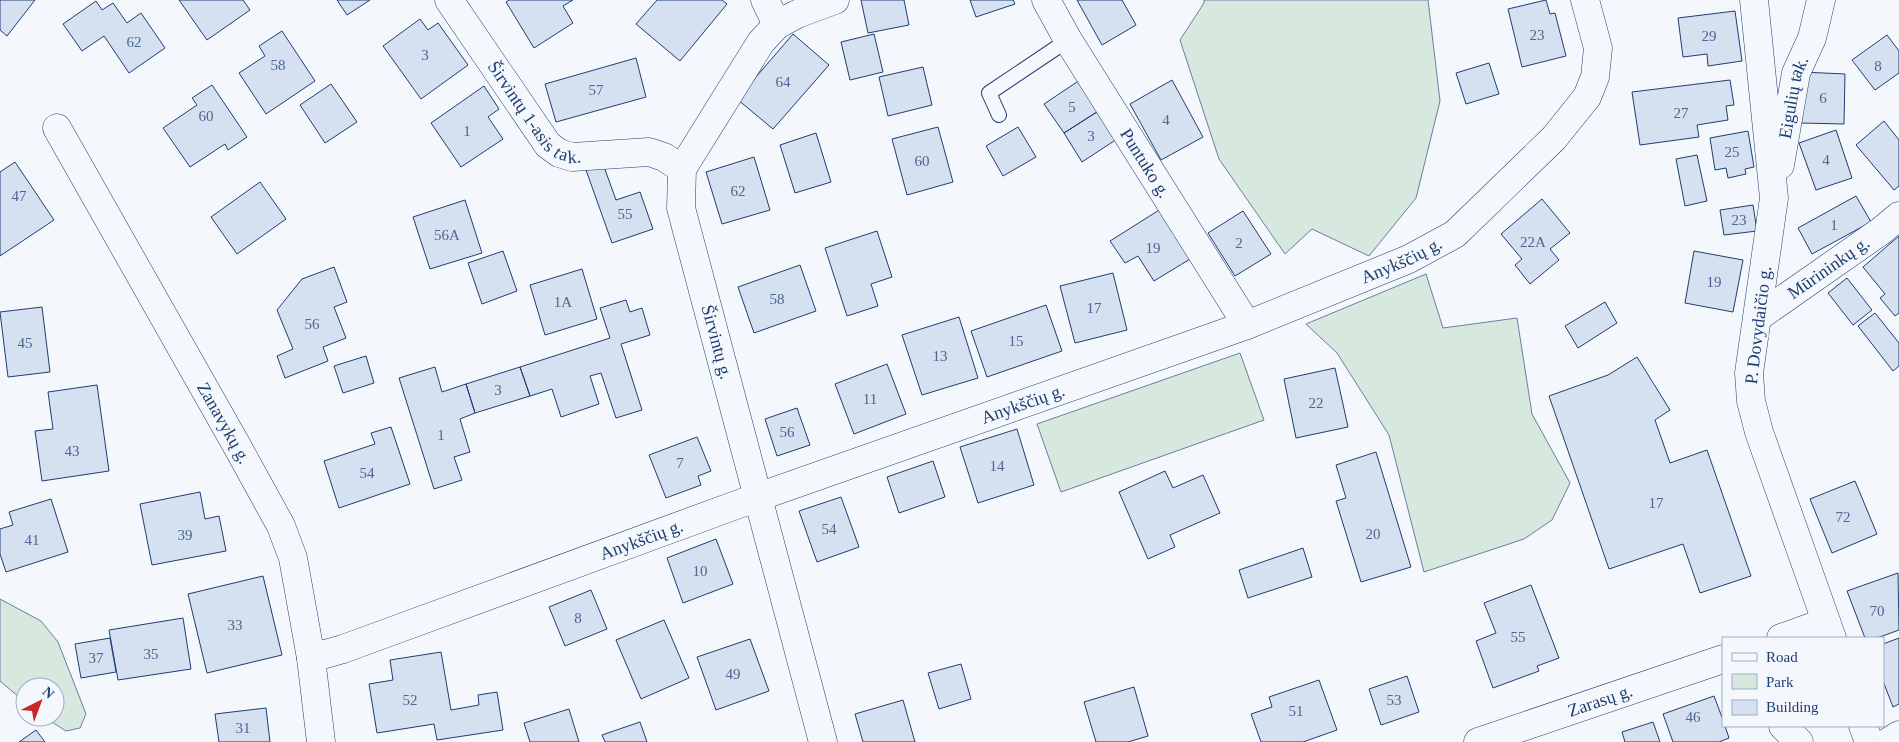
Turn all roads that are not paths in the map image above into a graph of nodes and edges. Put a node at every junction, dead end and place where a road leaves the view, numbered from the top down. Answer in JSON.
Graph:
{"nodes":[{"id":1,"x":449,"y":0,"type":"edge"},
{"id":2,"x":765,"y":0,"type":"edge"},
{"id":3,"x":835,"y":0,"type":"edge"},
{"id":4,"x":1046,"y":0,"type":"edge"},
{"id":5,"x":1586,"y":0,"type":"edge"},
{"id":6,"x":1754,"y":0,"type":"edge"},
{"id":7,"x":1821,"y":0,"type":"edge"},
{"id":8,"x":777,"y":25,"type":"junction"},
{"id":9,"x":1068,"y":40,"type":"junction"},
{"id":10,"x":999,"y":115,"type":"dead end"},
{"id":11,"x":57,"y":128,"type":"dead end"},
{"id":12,"x":682,"y":169,"type":"junction"},
{"id":13,"x":1774,"y":198,"type":"junction"},
{"id":14,"x":1899,"y":216,"type":"edge"},
{"id":15,"x":1758,"y":316,"type":"junction"},
{"id":16,"x":1247,"y":325,"type":"junction"},
{"id":17,"x":758,"y":497,"type":"junction"},
{"id":18,"x":1829,"y":630,"type":"edge"},
{"id":19,"x":1787,"y":637,"type":"edge"},
{"id":20,"x":311,"y":658,"type":"junction"},
{"id":21,"x":1721,"y":663,"type":"edge"},
{"id":22,"x":1784,"y":727,"type":"edge"},
{"id":23,"x":1863,"y":727,"type":"edge"},
{"id":24,"x":1899,"y":735,"type":"edge"},
{"id":25,"x":321,"y":742,"type":"edge"},
{"id":26,"x":823,"y":742,"type":"edge"},
{"id":27,"x":1478,"y":742,"type":"edge"},
{"id":28,"x":1799,"y":742,"type":"edge"},
{"id":29,"x":1869,"y":742,"type":"edge"},
{"id":30,"x":1888,"y":742,"type":"edge"}],
"edges":[{"from":1,"to":12,"type":"street","name":"Širvintų 1-asis tak."},
{"from":2,"to":8,"type":"street"},
{"from":3,"to":8,"type":"street"},
{"from":4,"to":9,"type":"street","name":"Puntuko g."},
{"from":5,"to":16,"type":"street","name":"Anykščių g."},
{"from":6,"to":13,"type":"street","name":"P. Dovydaičio g."},
{"from":7,"to":13,"type":"street","name":"Eigulių tak."},
{"from":8,"to":12,"type":"street"},
{"from":9,"to":10,"type":"lane"},
{"from":9,"to":16,"type":"street","name":"Puntuko g."},
{"from":11,"to":20,"type":"street","name":"Zanavykų g."},
{"from":12,"to":17,"type":"street","name":"Širvintų g."},
{"from":13,"to":15,"type":"street","name":"P. Dovydaičio g."},
{"from":14,"to":15,"type":"street","name":"Mūrininkų g."},
{"from":15,"to":18,"type":"street","name":"P. Dovydaičio g."},
{"from":16,"to":17,"type":"street","name":"Anykščių g."},
{"from":17,"to":20,"type":"street","name":"Anykščių g."},
{"from":17,"to":26,"type":"street","name":"Širvintų g."},
{"from":18,"to":19,"type":"street"},
{"from":20,"to":25,"type":"street","name":"Zanavykų g."},
{"from":21,"to":27,"type":"street","name":"Zarasų g."},
{"from":22,"to":28,"type":"street"},
{"from":23,"to":29,"type":"street"},
{"from":24,"to":30,"type":"street"}]}
